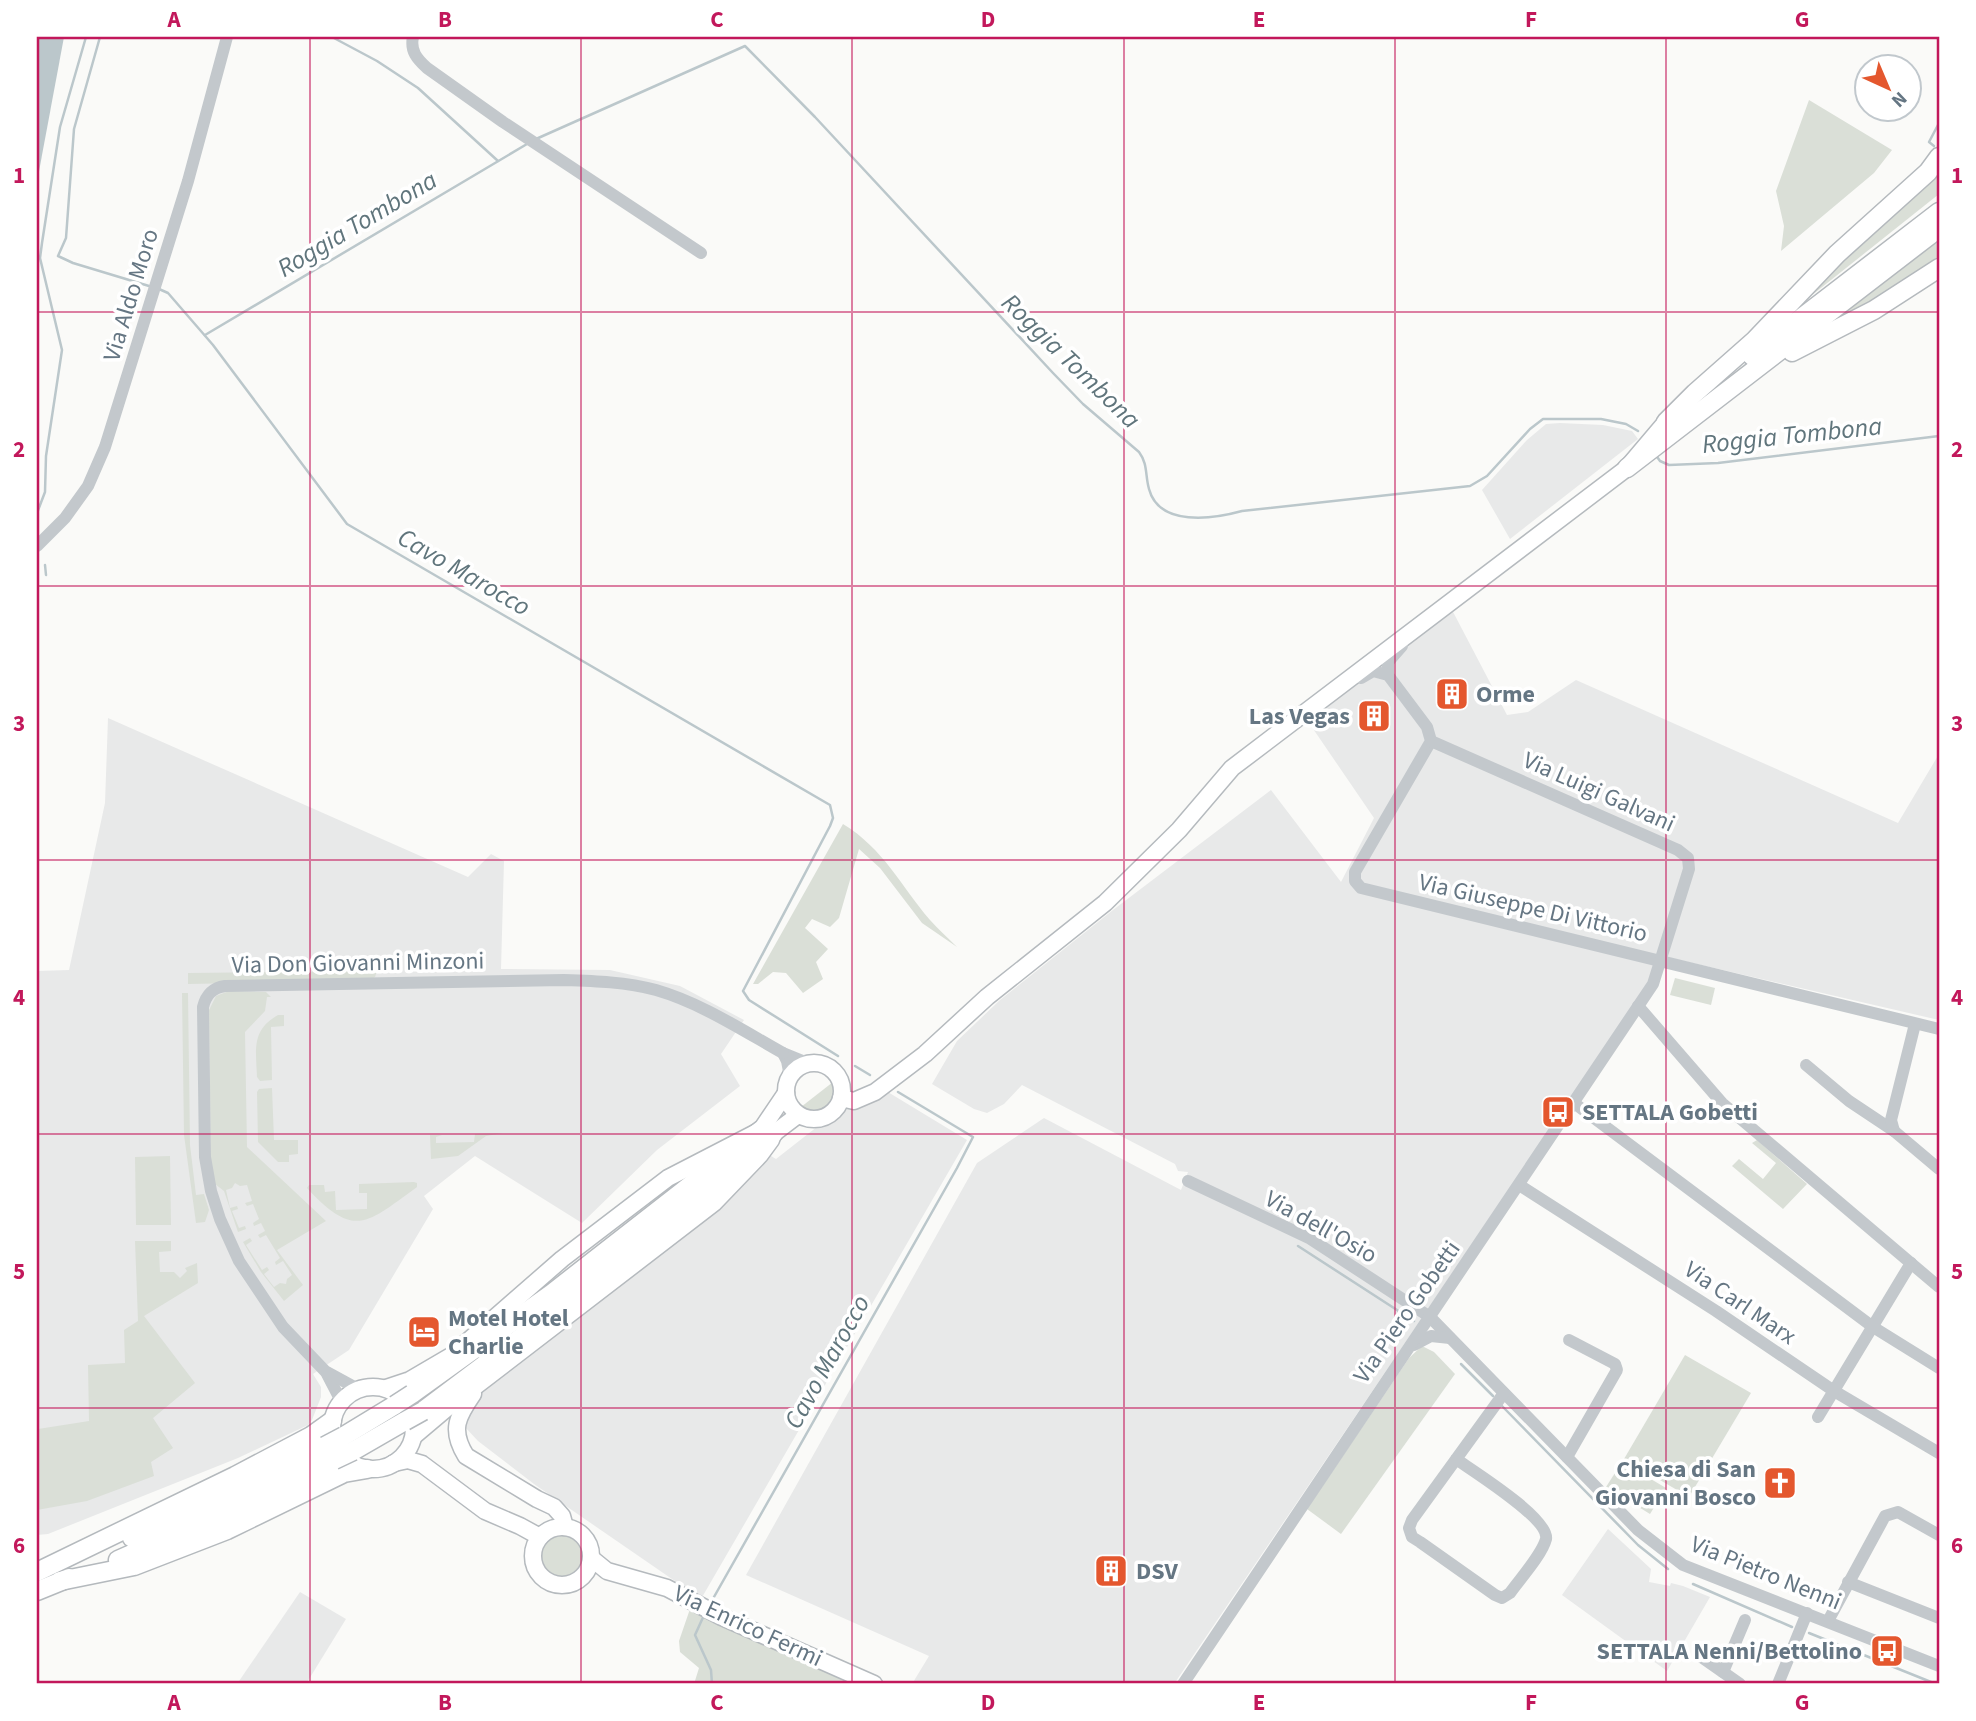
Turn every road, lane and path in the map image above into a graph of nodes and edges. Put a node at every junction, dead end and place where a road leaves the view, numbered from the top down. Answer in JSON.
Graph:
{"nodes":[{"id":1,"x":227,"y":37,"type":"edge"},
{"id":2,"x":413,"y":37,"type":"edge"},
{"id":3,"x":1939,"y":157,"type":"edge"},
{"id":4,"x":1938,"y":218,"type":"edge"},
{"id":5,"x":701,"y":253,"type":"dead end"},
{"id":6,"x":1939,"y":268,"type":"edge"},
{"id":7,"x":1666,"y":422,"type":"junction"},
{"id":8,"x":1653,"y":448,"type":"junction"},
{"id":9,"x":1627,"y":468,"type":"junction"},
{"id":10,"x":37,"y":546,"type":"edge"},
{"id":11,"x":1435,"y":614,"type":"junction"},
{"id":12,"x":1388,"y":675,"type":"junction"},
{"id":13,"x":1330,"y":694,"type":"junction"},
{"id":14,"x":1432,"y":741,"type":"junction"},
{"id":15,"x":1661,"y":961,"type":"junction"},
{"id":16,"x":1638,"y":1006,"type":"junction"},
{"id":17,"x":1914,"y":1024,"type":"junction"},
{"id":18,"x":1939,"y":1029,"type":"edge"},
{"id":19,"x":783,"y":1053,"type":"junction"},
{"id":20,"x":810,"y":1063,"type":"junction"},
{"id":21,"x":1806,"y":1065,"type":"dead end"},
{"id":22,"x":790,"y":1077,"type":"junction"},
{"id":23,"x":786,"y":1093,"type":"junction"},
{"id":24,"x":841,"y":1098,"type":"junction"},
{"id":25,"x":1574,"y":1103,"type":"junction"},
{"id":26,"x":798,"y":1115,"type":"junction"},
{"id":27,"x":1894,"y":1131,"type":"junction"},
{"id":28,"x":766,"y":1132,"type":"junction"},
{"id":29,"x":1939,"y":1169,"type":"edge"},
{"id":30,"x":1188,"y":1181,"type":"dead end"},
{"id":31,"x":1519,"y":1185,"type":"junction"},
{"id":32,"x":1911,"y":1263,"type":"junction"},
{"id":33,"x":1939,"y":1287,"type":"edge"},
{"id":34,"x":1430,"y":1317,"type":"junction"},
{"id":35,"x":1873,"y":1327,"type":"junction"},
{"id":36,"x":1450,"y":1338,"type":"junction"},
{"id":37,"x":1569,"y":1340,"type":"dead end"},
{"id":38,"x":1406,"y":1352,"type":"junction"},
{"id":39,"x":1939,"y":1368,"type":"edge"},
{"id":40,"x":325,"y":1371,"type":"junction"},
{"id":41,"x":479,"y":1384,"type":"junction"},
{"id":42,"x":386,"y":1388,"type":"junction"},
{"id":43,"x":358,"y":1389,"type":"junction"},
{"id":44,"x":1834,"y":1391,"type":"junction"},
{"id":45,"x":1504,"y":1394,"type":"junction"},
{"id":46,"x":341,"y":1401,"type":"junction"},
{"id":47,"x":1818,"y":1417,"type":"dead end"},
{"id":48,"x":332,"y":1421,"type":"junction"},
{"id":49,"x":410,"y":1433,"type":"junction"},
{"id":50,"x":348,"y":1444,"type":"junction"},
{"id":51,"x":1939,"y":1453,"type":"edge"},
{"id":52,"x":1567,"y":1457,"type":"junction"},
{"id":53,"x":1456,"y":1459,"type":"junction"},
{"id":54,"x":393,"y":1464,"type":"junction"},
{"id":55,"x":428,"y":1467,"type":"junction"},
{"id":56,"x":367,"y":1469,"type":"junction"},
{"id":57,"x":565,"y":1527,"type":"junction"},
{"id":58,"x":1939,"y":1535,"type":"edge"},
{"id":59,"x":540,"y":1537,"type":"junction"},
{"id":60,"x":591,"y":1558,"type":"junction"},
{"id":61,"x":50,"y":1573,"type":"edge"},
{"id":62,"x":619,"y":1576,"type":"junction"},
{"id":63,"x":577,"y":1580,"type":"junction"},
{"id":64,"x":1848,"y":1582,"type":"junction"},
{"id":65,"x":37,"y":1591,"type":"edge"},
{"id":66,"x":1807,"y":1613,"type":"junction"},
{"id":67,"x":1939,"y":1618,"type":"edge"},
{"id":68,"x":1745,"y":1620,"type":"dead end"},
{"id":69,"x":1828,"y":1621,"type":"junction"},
{"id":70,"x":1700,"y":1656,"type":"dead end"},
{"id":71,"x":1939,"y":1666,"type":"edge"},
{"id":72,"x":1723,"y":1672,"type":"junction"},
{"id":73,"x":874,"y":1684,"type":"edge"},
{"id":74,"x":1183,"y":1684,"type":"edge"},
{"id":75,"x":1740,"y":1684,"type":"edge"},
{"id":76,"x":1778,"y":1684,"type":"edge"}],
"edges":[{"from":1,"to":10,"type":"street","name":"Via Aldo Moro"},
{"from":2,"to":5,"type":"street"},
{"from":3,"to":7,"type":"highway"},
{"from":4,"to":7,"type":"highway"},
{"from":4,"to":8,"type":"highway"},
{"from":6,"to":8,"type":"highway"},
{"from":7,"to":9,"type":"main road"},
{"from":8,"to":9,"type":"highway"},
{"from":9,"to":11,"type":"main road"},
{"from":11,"to":12,"type":"street"},
{"from":11,"to":13,"type":"main road"},
{"from":12,"to":13,"type":"street"},
{"from":12,"to":14,"type":"street"},
{"from":13,"to":24,"type":"main road"},
{"from":14,"to":15,"type":"street","name":"Via Luigi Galvani"},
{"from":14,"to":15,"type":"street","name":"Via Giuseppe Di Vittorio"},
{"from":15,"to":16,"type":"street","name":"Via Piero Gobetti"},
{"from":15,"to":17,"type":"street","name":"Via Giuseppe Di Vittorio"},
{"from":16,"to":25,"type":"street","name":"Via Piero Gobetti"},
{"from":16,"to":32,"type":"street"},
{"from":17,"to":18,"type":"street","name":"Via Giuseppe Di Vittorio"},
{"from":17,"to":27,"type":"street"},
{"from":19,"to":20,"type":"street","name":"Via Don Giovanni Minzoni"},
{"from":19,"to":22,"type":"street"},
{"from":19,"to":40,"type":"street","name":"Via Don Giovanni Minzoni"},
{"from":20,"to":22,"type":"main road"},
{"from":20,"to":24,"type":"main road"},
{"from":21,"to":27,"type":"street"},
{"from":22,"to":23,"type":"main road"},
{"from":23,"to":26,"type":"main road"},
{"from":23,"to":28,"type":"main road"},
{"from":24,"to":26,"type":"main road"},
{"from":25,"to":31,"type":"street","name":"Via Piero Gobetti"},
{"from":25,"to":35,"type":"street"},
{"from":26,"to":28,"type":"main road"},
{"from":27,"to":29,"type":"street"},
{"from":28,"to":41,"type":"main road"},
{"from":28,"to":42,"type":"main road"},
{"from":28,"to":49,"type":"highway","bridge":true},
{"from":28,"to":50,"type":"highway","bridge":true},
{"from":30,"to":34,"type":"street","name":"Via dell'Osio"},
{"from":31,"to":34,"type":"street","name":"Via Piero Gobetti"},
{"from":31,"to":44,"type":"street","name":"Via Carl Marx"},
{"from":32,"to":33,"type":"street"},
{"from":32,"to":35,"type":"street"},
{"from":34,"to":36,"type":"street","name":"Via Pietro Nenni"},
{"from":34,"to":38,"type":"street","name":"Via Piero Gobetti"},
{"from":35,"to":39,"type":"street"},
{"from":35,"to":44,"type":"street"},
{"from":36,"to":38,"type":"street"},
{"from":36,"to":45,"type":"street","name":"Via Pietro Nenni"},
{"from":37,"to":52,"type":"street"},
{"from":38,"to":74,"type":"street","name":"Via Piero Gobetti"},
{"from":40,"to":43,"type":"street","name":"Via Don Giovanni Minzoni"},
{"from":40,"to":46,"type":"street","name":"Via Don Giovanni Minzoni"},
{"from":41,"to":49,"type":"main road"},
{"from":41,"to":57,"type":"main road"},
{"from":42,"to":43,"type":"main road"},
{"from":42,"to":49,"type":"main road"},
{"from":43,"to":46,"type":"main road"},
{"from":44,"to":47,"type":"street"},
{"from":44,"to":51,"type":"street","name":"Via Carl Marx"},
{"from":45,"to":52,"type":"street","name":"Via Pietro Nenni"},
{"from":45,"to":53,"type":"street"},
{"from":46,"to":48,"type":"main road"},
{"from":48,"to":56,"type":"main road"},
{"from":48,"to":61,"type":"highway"},
{"from":49,"to":50,"type":"highway"},
{"from":49,"to":54,"type":"main road"},
{"from":49,"to":55,"type":"main road"},
{"from":50,"to":61,"type":"highway","bridge":true},
{"from":52,"to":66,"type":"street","name":"Via Pietro Nenni"},
{"from":53,"to":53,"type":"street"},
{"from":54,"to":55,"type":"main road"},
{"from":54,"to":56,"type":"main road"},
{"from":55,"to":59,"type":"main road"},
{"from":56,"to":61,"type":"highway"},
{"from":57,"to":59,"type":"main road"},
{"from":57,"to":60,"type":"main road"},
{"from":58,"to":64,"type":"street"},
{"from":59,"to":63,"type":"main road"},
{"from":60,"to":62,"type":"main road","name":"Via Enrico Fermi"},
{"from":60,"to":63,"type":"main road"},
{"from":61,"to":65,"type":"highway"},
{"from":62,"to":63,"type":"main road","name":"Via Enrico Fermi"},
{"from":62,"to":73,"type":"main road","name":"Via Enrico Fermi"},
{"from":64,"to":67,"type":"street"},
{"from":64,"to":69,"type":"street"},
{"from":66,"to":69,"type":"street","name":"Via Pietro Nenni"},
{"from":66,"to":76,"type":"street"},
{"from":68,"to":72,"type":"street"},
{"from":69,"to":71,"type":"street","name":"Via Pietro Nenni"},
{"from":70,"to":72,"type":"street"},
{"from":72,"to":75,"type":"street"}]}
